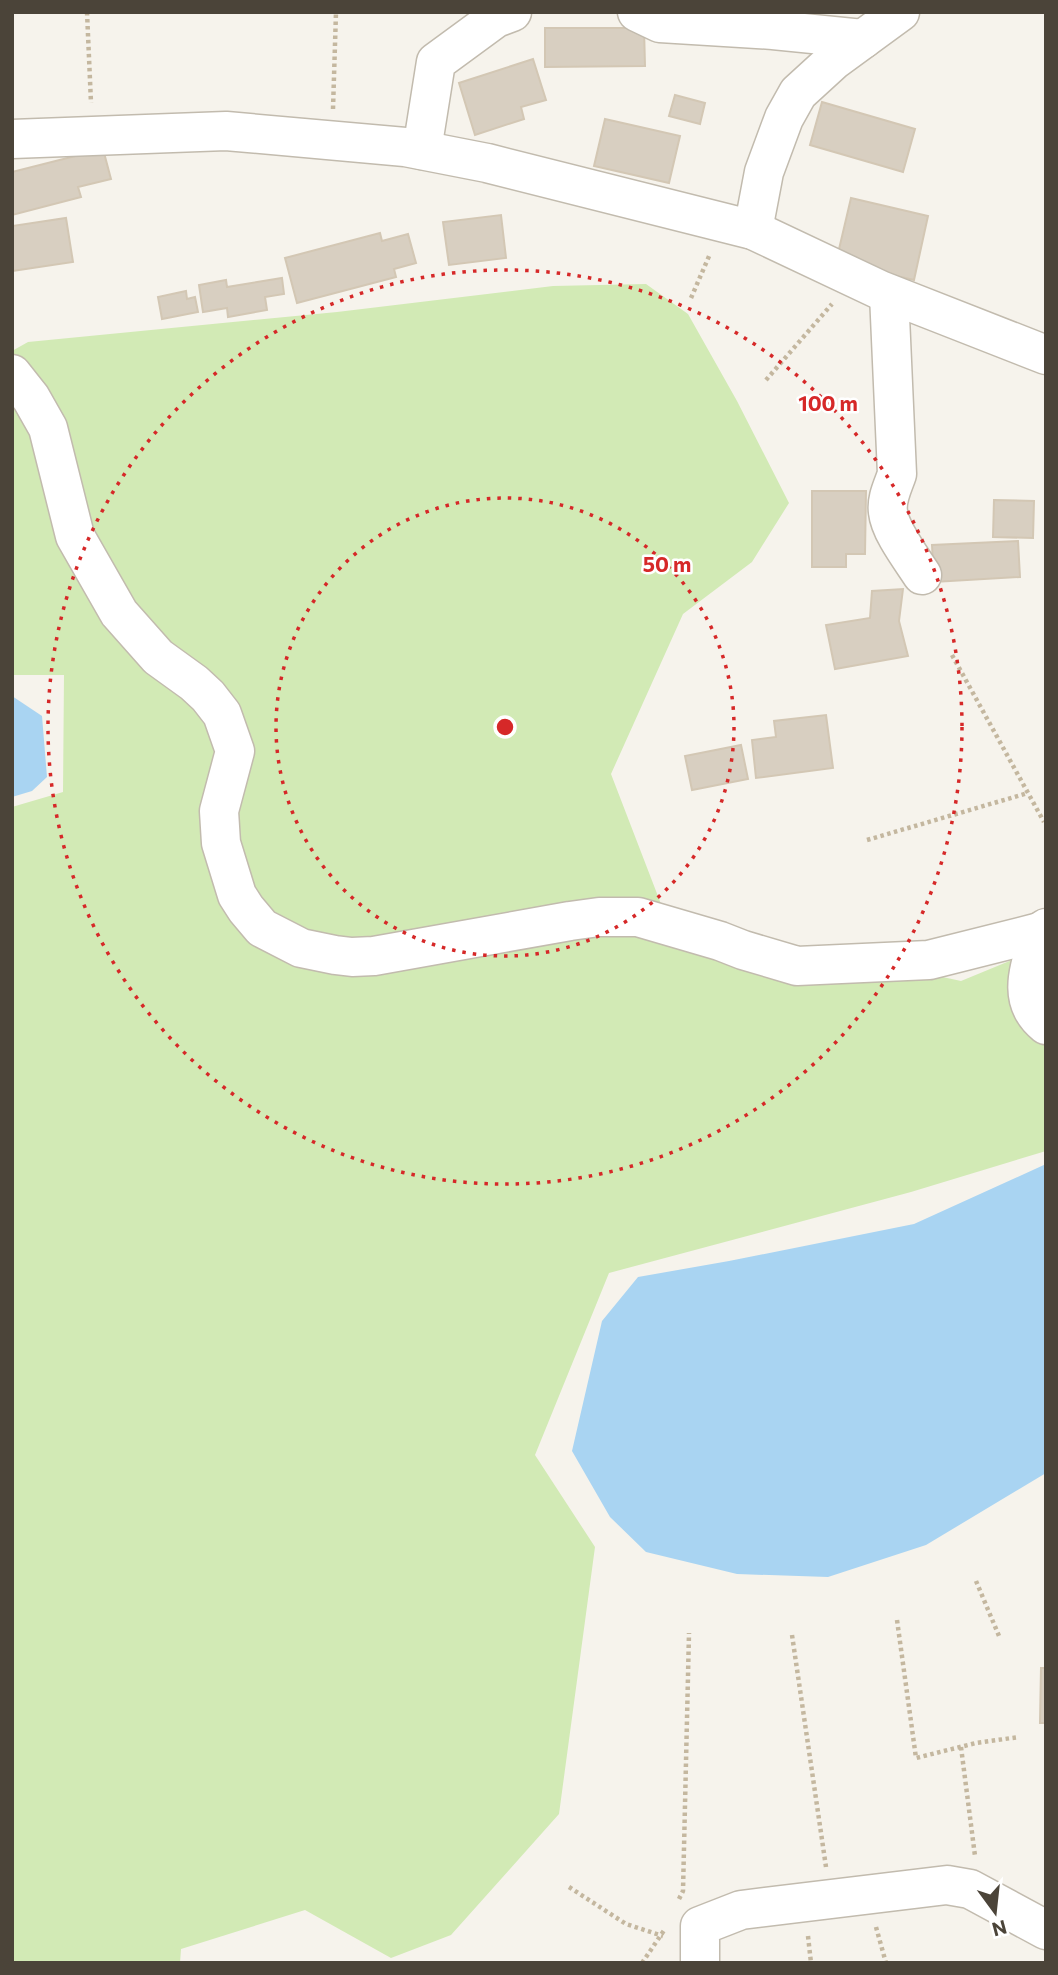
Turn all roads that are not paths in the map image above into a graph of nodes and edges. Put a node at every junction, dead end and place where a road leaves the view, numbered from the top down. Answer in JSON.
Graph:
{"nodes":[{"id":1,"x":512,"y":12,"type":"edge"},
{"id":2,"x":638,"y":12,"type":"edge"},
{"id":3,"x":901,"y":12,"type":"edge"},
{"id":4,"x":863,"y":39,"type":"junction"},
{"id":5,"x":12,"y":139,"type":"edge"},
{"id":6,"x":422,"y":150,"type":"junction"},
{"id":7,"x":753,"y":230,"type":"junction"},
{"id":8,"x":889,"y":294,"type":"junction"},
{"id":9,"x":1046,"y":355,"type":"edge"},
{"id":10,"x":12,"y":374,"type":"edge"},
{"id":11,"x":922,"y":575,"type":"dead end"},
{"id":12,"x":1043,"y":930,"type":"edge"},
{"id":13,"x":1046,"y":1025,"type":"edge"},
{"id":14,"x":1046,"y":1930,"type":"edge"},
{"id":15,"x":686,"y":1950,"type":"edge"}],
"edges":[{"from":1,"to":6,"type":"street"},
{"from":2,"to":4,"type":"street"},
{"from":3,"to":4,"type":"street"},
{"from":4,"to":7,"type":"street"},
{"from":5,"to":6,"type":"street"},
{"from":6,"to":7,"type":"street"},
{"from":7,"to":8,"type":"street"},
{"from":8,"to":9,"type":"street"},
{"from":8,"to":11,"type":"street"},
{"from":10,"to":12,"type":"street"},
{"from":12,"to":13,"type":"street"},
{"from":14,"to":15,"type":"street"}]}
